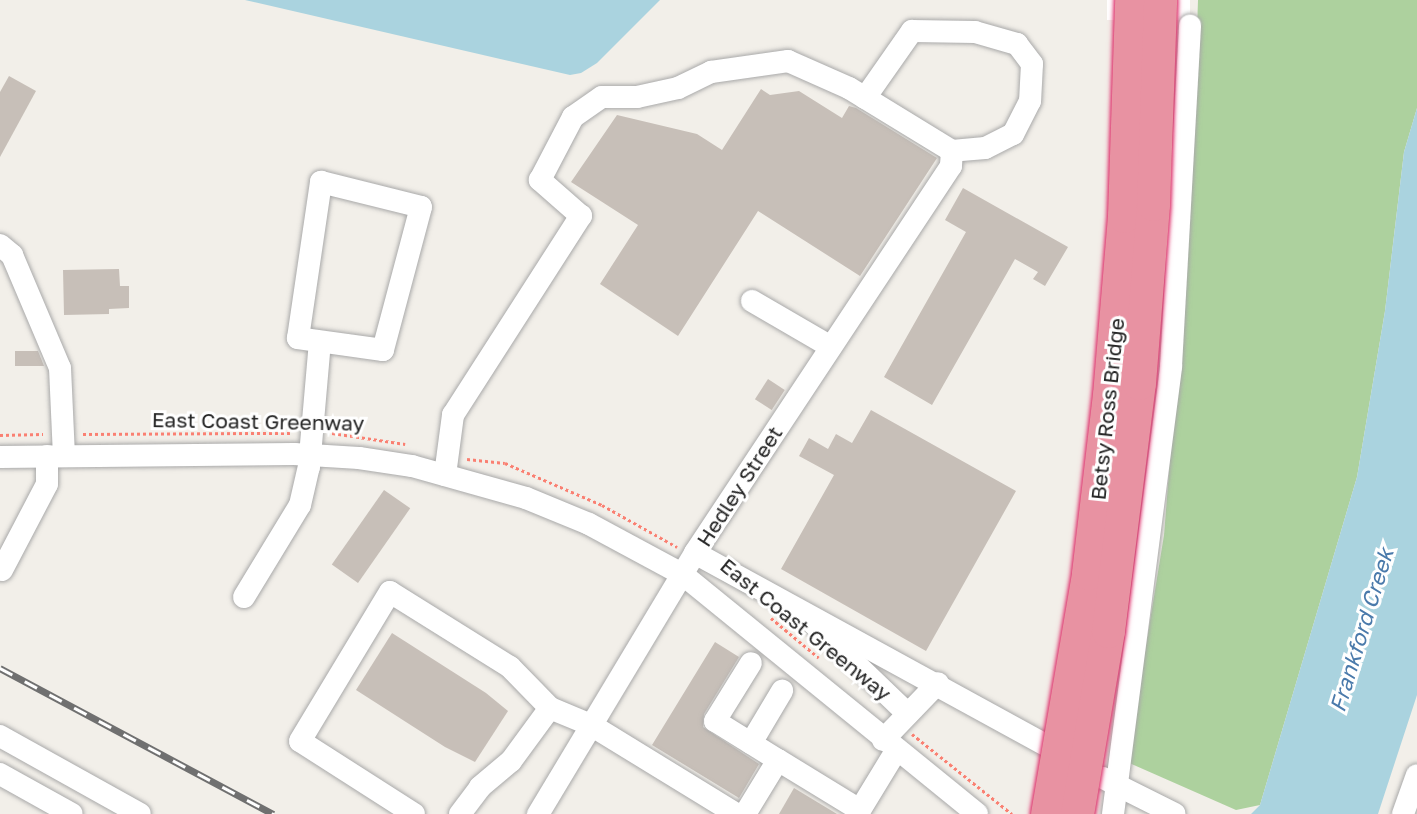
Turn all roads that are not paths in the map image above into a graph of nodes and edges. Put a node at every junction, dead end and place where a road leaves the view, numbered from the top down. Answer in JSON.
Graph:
{"nodes":[{"id":1,"x":1131,"y":0,"type":"edge"},
{"id":2,"x":1160,"y":0,"type":"edge"},
{"id":3,"x":1190,"y":26,"type":"dead end"},
{"id":4,"x":865,"y":98,"type":"junction"},
{"id":5,"x":952,"y":158,"type":"junction"},
{"id":6,"x":0,"y":245,"type":"edge"},
{"id":7,"x":752,"y":301,"type":"dead end"},
{"id":8,"x":320,"y":342,"type":"junction"},
{"id":9,"x":831,"y":347,"type":"junction"},
{"id":10,"x":311,"y":444,"type":"junction"},
{"id":11,"x":58,"y":449,"type":"junction"},
{"id":12,"x":0,"y":457,"type":"edge"},
{"id":13,"x":446,"y":465,"type":"junction"},
{"id":14,"x":690,"y":562,"type":"junction"},
{"id":15,"x":2,"y":570,"type":"dead end"},
{"id":16,"x":244,"y":597,"type":"dead end"},
{"id":17,"x":802,"y":610,"type":"junction"},
{"id":18,"x":751,"y":663,"type":"dead end"},
{"id":19,"x":938,"y":683,"type":"junction"},
{"id":20,"x":782,"y":691,"type":"dead end"},
{"id":21,"x":550,"y":708,"type":"junction"},
{"id":22,"x":904,"y":719,"type":"junction"},
{"id":23,"x":591,"y":725,"type":"junction"},
{"id":24,"x":0,"y":736,"type":"edge"},
{"id":25,"x":751,"y":743,"type":"junction"},
{"id":26,"x":890,"y":746,"type":"junction"},
{"id":27,"x":29,"y":752,"type":"junction"},
{"id":28,"x":778,"y":760,"type":"junction"},
{"id":29,"x":1417,"y":775,"type":"edge"},
{"id":30,"x":6,"y":777,"type":"edge"},
{"id":31,"x":1115,"y":785,"type":"junction"},
{"id":32,"x":864,"y":812,"type":"edge"},
{"id":33,"x":72,"y":814,"type":"edge"},
{"id":34,"x":140,"y":814,"type":"edge"},
{"id":35,"x":414,"y":814,"type":"edge"},
{"id":36,"x":460,"y":814,"type":"edge"},
{"id":37,"x":538,"y":814,"type":"edge"},
{"id":38,"x":736,"y":814,"type":"edge"},
{"id":39,"x":746,"y":814,"type":"edge"},
{"id":40,"x":977,"y":814,"type":"edge"},
{"id":41,"x":1047,"y":814,"type":"edge"},
{"id":42,"x":1077,"y":814,"type":"edge"},
{"id":43,"x":1113,"y":814,"type":"edge"},
{"id":44,"x":1175,"y":814,"type":"edge"},
{"id":45,"x":1402,"y":814,"type":"edge"}],
"edges":[{"from":1,"to":41,"type":"highway","name":"Betsy Ross Bridge","bridge":true},
{"from":2,"to":42,"type":"highway","name":"Betsy Ross Bridge","bridge":true},
{"from":3,"to":31,"type":"street"},
{"from":4,"to":5,"type":"street"},
{"from":4,"to":5,"type":"street"},
{"from":4,"to":13,"type":"street"},
{"from":5,"to":9,"type":"street","name":"Hedley Street"},
{"from":6,"to":11,"type":"street"},
{"from":7,"to":9,"type":"street"},
{"from":8,"to":8,"type":"street"},
{"from":8,"to":10,"type":"street"},
{"from":9,"to":14,"type":"street","name":"Hedley Street"},
{"from":10,"to":11,"type":"street"},
{"from":10,"to":13,"type":"street"},
{"from":10,"to":16,"type":"street"},
{"from":11,"to":12,"type":"street"},
{"from":11,"to":15,"type":"street"},
{"from":13,"to":14,"type":"street"},
{"from":14,"to":17,"type":"street"},
{"from":14,"to":23,"type":"street","name":"Hedley Street"},
{"from":14,"to":26,"type":"street"},
{"from":17,"to":19,"type":"street"},
{"from":17,"to":22,"type":"street"},
{"from":18,"to":25,"type":"street"},
{"from":19,"to":22,"type":"street"},
{"from":19,"to":31,"type":"street"},
{"from":20,"to":25,"type":"street"},
{"from":21,"to":23,"type":"street"},
{"from":21,"to":35,"type":"street"},
{"from":21,"to":36,"type":"street"},
{"from":22,"to":26,"type":"street"},
{"from":23,"to":37,"type":"street","name":"Hedley Street"},
{"from":23,"to":38,"type":"street"},
{"from":24,"to":27,"type":"street"},
{"from":25,"to":28,"type":"street"},
{"from":26,"to":32,"type":"street"},
{"from":26,"to":40,"type":"street"},
{"from":27,"to":30,"type":"street"},
{"from":27,"to":34,"type":"street"},
{"from":28,"to":32,"type":"street"},
{"from":28,"to":39,"type":"street"},
{"from":29,"to":45,"type":"street"},
{"from":30,"to":33,"type":"street"},
{"from":31,"to":43,"type":"street"},
{"from":31,"to":44,"type":"street"}]}
